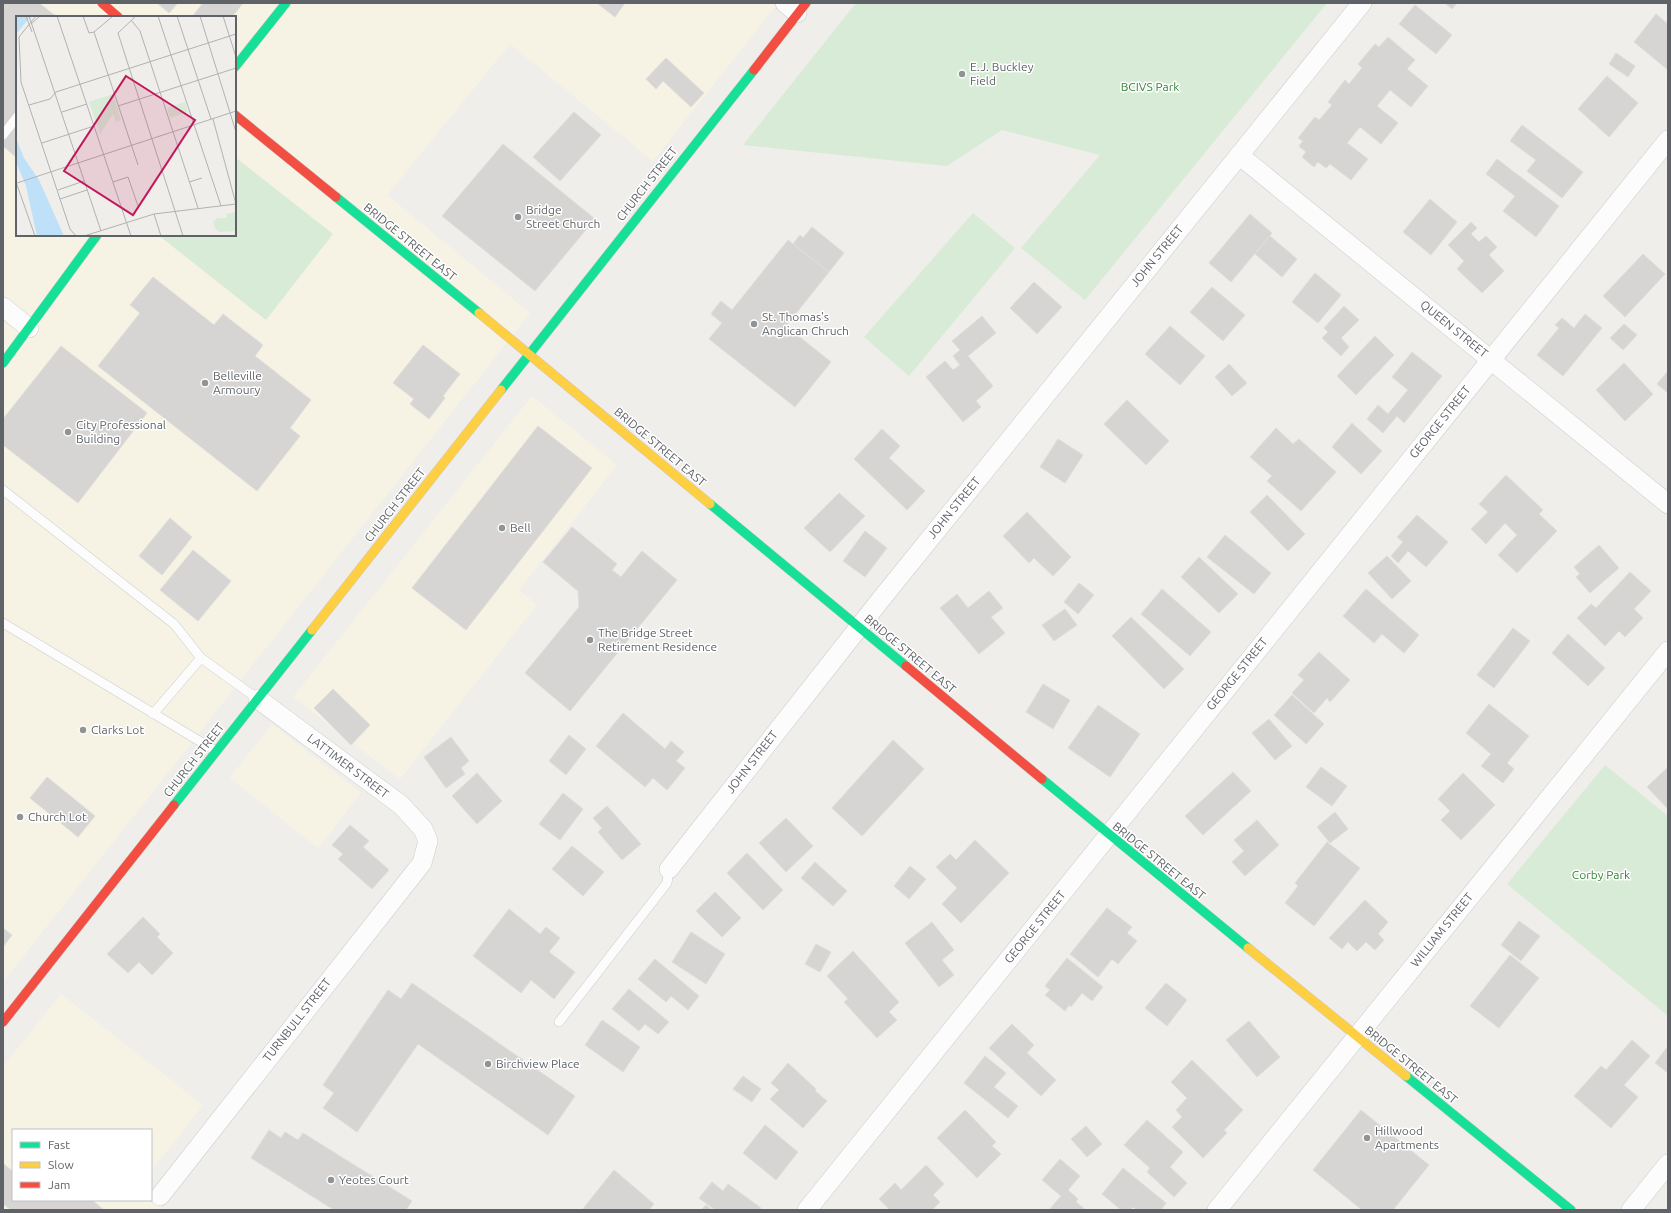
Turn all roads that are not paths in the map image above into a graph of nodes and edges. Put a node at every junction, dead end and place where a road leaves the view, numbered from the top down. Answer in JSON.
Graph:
{"nodes":[{"id":1,"x":286,"y":3,"type":"edge"},
{"id":2,"x":1362,"y":3,"type":"edge"},
{"id":3,"x":796,"y":6,"type":"edge"},
{"id":4,"x":103,"y":7,"type":"edge"},
{"id":5,"x":116,"y":16,"type":"edge"},
{"id":6,"x":236,"y":66,"type":"edge"},
{"id":7,"x":236,"y":116,"type":"edge"},
{"id":8,"x":16,"y":118,"type":"edge"},
{"id":9,"x":3,"y":135,"type":"edge"},
{"id":10,"x":1668,"y":140,"type":"edge"},
{"id":11,"x":1239,"y":154,"type":"junction"},
{"id":12,"x":96,"y":236,"type":"edge"},
{"id":13,"x":3,"y":307,"type":"edge"},
{"id":14,"x":29,"y":328,"type":"junction"},
{"id":15,"x":529,"y":354,"type":"junction"},
{"id":16,"x":1490,"y":359,"type":"junction"},
{"id":17,"x":3,"y":363,"type":"edge"},
{"id":18,"x":3,"y":490,"type":"edge"},
{"id":19,"x":1668,"y":504,"type":"edge"},
{"id":20,"x":3,"y":623,"type":"edge"},
{"id":21,"x":859,"y":627,"type":"junction"},
{"id":22,"x":1668,"y":650,"type":"edge"},
{"id":23,"x":201,"y":658,"type":"junction"},
{"id":24,"x":258,"y":699,"type":"junction"},
{"id":25,"x":154,"y":714,"type":"junction"},
{"id":26,"x":216,"y":751,"type":"junction"},
{"id":27,"x":1109,"y":835,"type":"junction"},
{"id":28,"x":428,"y":841,"type":"joint"},
{"id":29,"x":669,"y":869,"type":"joint"},
{"id":30,"x":3,"y":1022,"type":"edge"},
{"id":31,"x":559,"y":1022,"type":"dead end"},
{"id":32,"x":1357,"y":1036,"type":"junction"},
{"id":33,"x":1668,"y":1164,"type":"edge"},
{"id":34,"x":160,"y":1196,"type":"dead end"},
{"id":35,"x":807,"y":1210,"type":"edge"},
{"id":36,"x":1217,"y":1210,"type":"edge"},
{"id":37,"x":1571,"y":1210,"type":"edge"},
{"id":38,"x":1631,"y":1210,"type":"edge"}],
"edges":[{"from":1,"to":6,"type":"street"},
{"from":2,"to":11,"type":"street","name":"JOHN STREET"},
{"from":3,"to":15,"type":"street","name":"CHURCH STREET"},
{"from":4,"to":5,"type":"street"},
{"from":7,"to":15,"type":"street","name":"BRIDGE STREET EAST"},
{"from":8,"to":9,"type":"lane"},
{"from":10,"to":16,"type":"street","name":"GEORGE STREET"},
{"from":11,"to":16,"type":"street","name":"QUEEN STREET"},
{"from":11,"to":21,"type":"street","name":"JOHN STREET"},
{"from":12,"to":14,"type":"street"},
{"from":13,"to":14,"type":"street"},
{"from":14,"to":17,"type":"street"},
{"from":15,"to":21,"type":"street","name":"BRIDGE STREET EAST"},
{"from":15,"to":24,"type":"street","name":"CHURCH STREET"},
{"from":16,"to":19,"type":"street","name":"QUEEN STREET"},
{"from":16,"to":27,"type":"street","name":"GEORGE STREET"},
{"from":18,"to":23,"type":"lane"},
{"from":20,"to":25,"type":"lane"},
{"from":21,"to":27,"type":"street","name":"BRIDGE STREET EAST"},
{"from":21,"to":29,"type":"street","name":"JOHN STREET"},
{"from":22,"to":32,"type":"street","name":"WILLIAM STREET"},
{"from":23,"to":24,"type":"lane"},
{"from":23,"to":25,"type":"lane"},
{"from":24,"to":26,"type":"street","name":"CHURCH STREET"},
{"from":24,"to":28,"type":"street","name":"LATTIMER STREET"},
{"from":25,"to":26,"type":"lane"},
{"from":26,"to":30,"type":"street","name":"CHURCH STREET"},
{"from":27,"to":32,"type":"street","name":"BRIDGE STREET EAST"},
{"from":27,"to":35,"type":"street","name":"GEORGE STREET"},
{"from":28,"to":34,"type":"street","name":"TURNBULL STREET"},
{"from":29,"to":31,"type":"lane","name":"JOHN STREET"},
{"from":32,"to":36,"type":"street","name":"WILLIAM STREET"},
{"from":32,"to":37,"type":"street","name":"BRIDGE STREET EAST"},
{"from":33,"to":38,"type":"street"}]}
